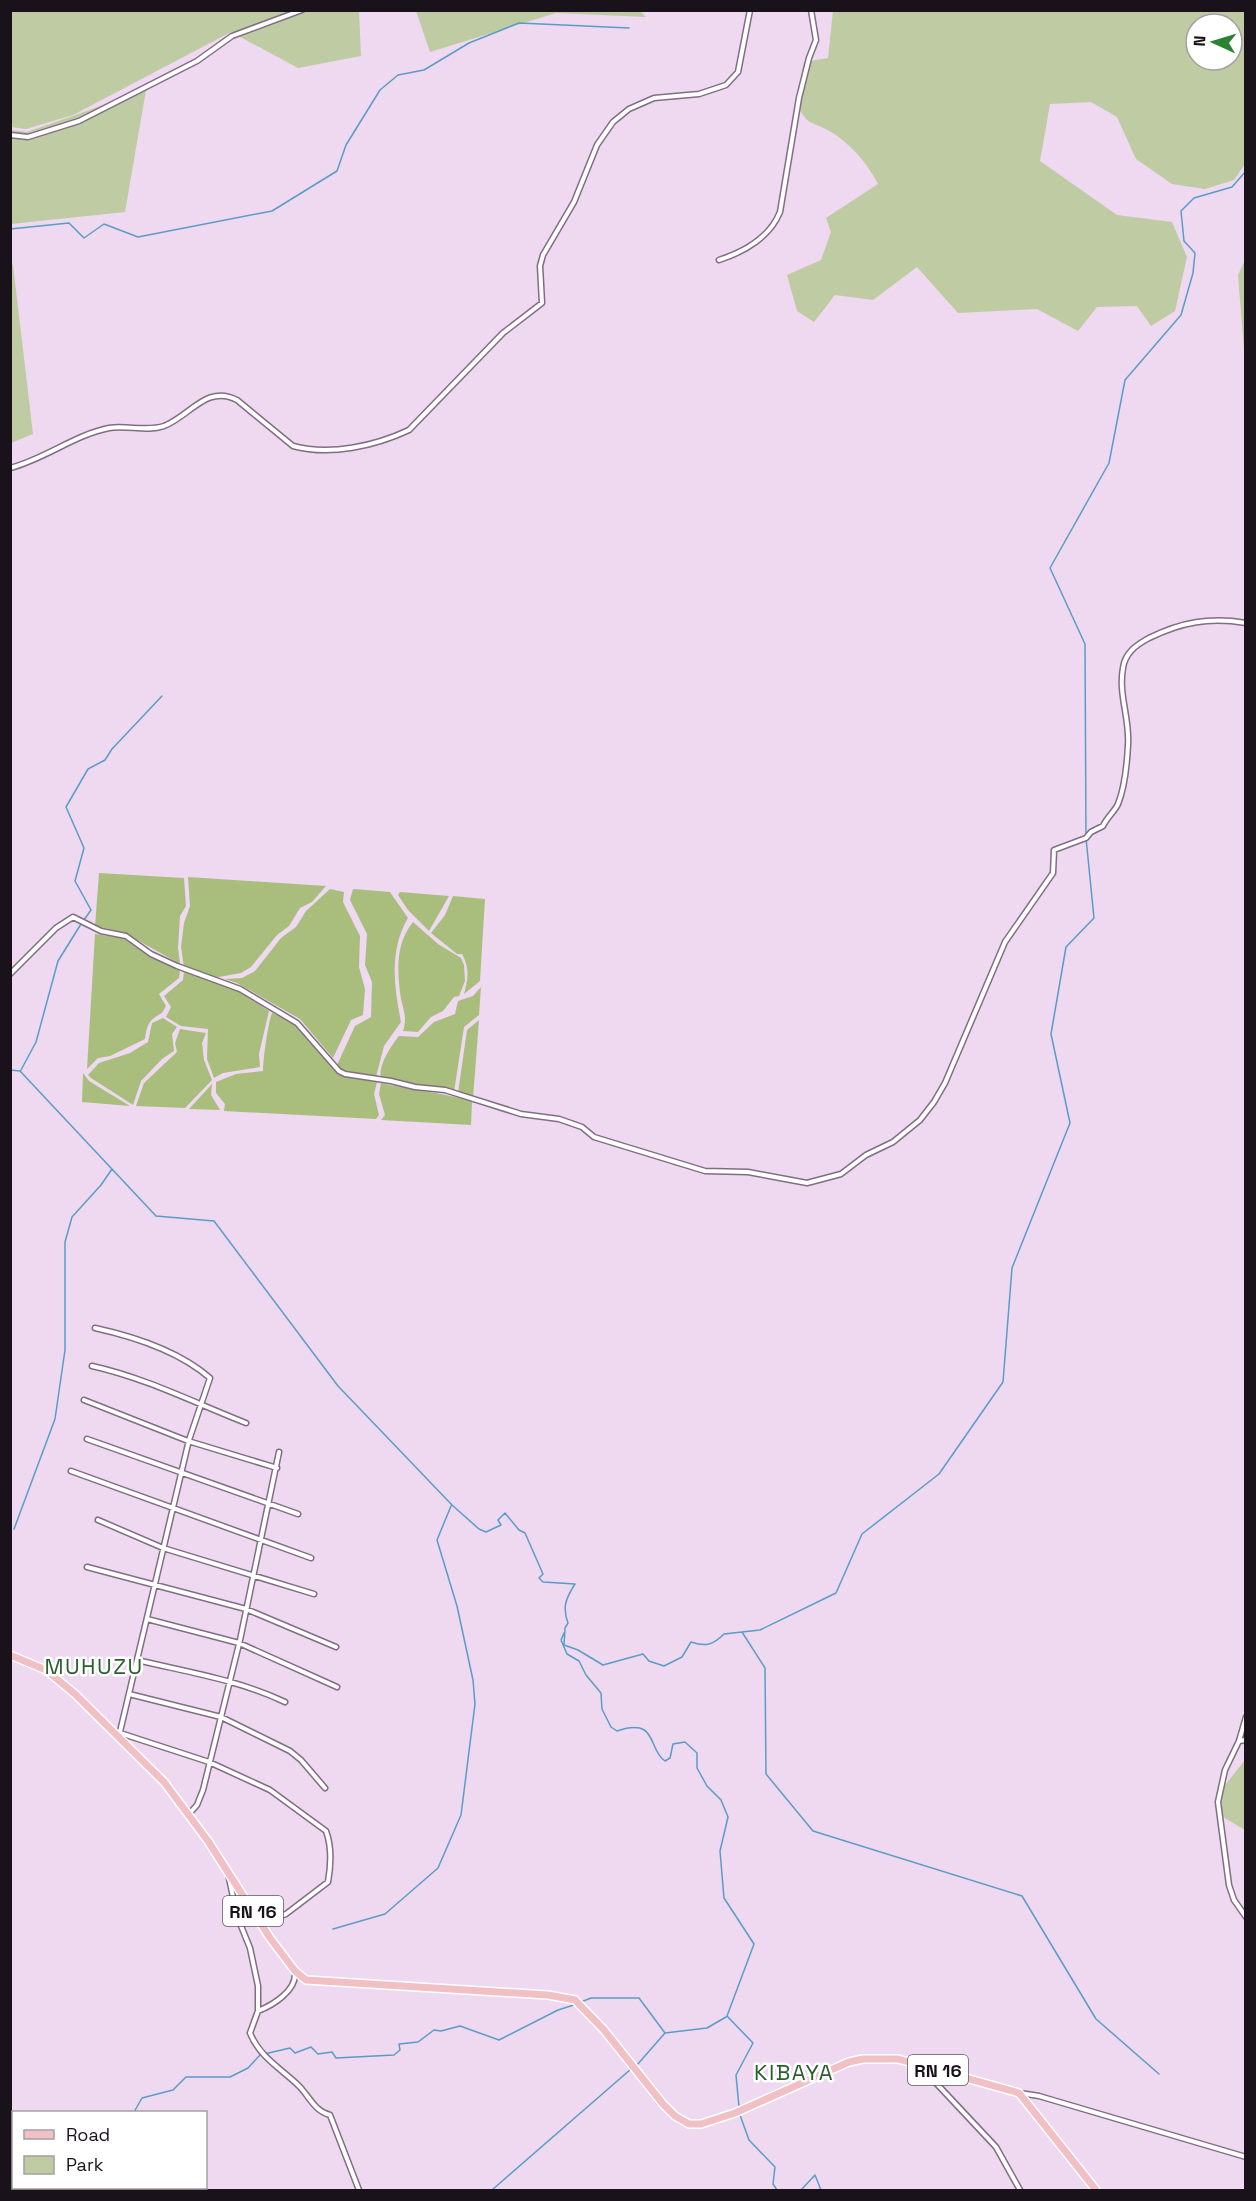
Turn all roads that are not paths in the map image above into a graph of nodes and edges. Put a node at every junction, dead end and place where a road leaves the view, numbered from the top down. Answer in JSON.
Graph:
{"nodes":[{"id":1,"x":302,"y":10,"type":"edge"},
{"id":2,"x":750,"y":10,"type":"edge"},
{"id":3,"x":811,"y":10,"type":"edge"},
{"id":4,"x":10,"y":135,"type":"edge"},
{"id":5,"x":719,"y":260,"type":"dead end"},
{"id":6,"x":10,"y":468,"type":"edge"},
{"id":7,"x":1245,"y":623,"type":"edge"},
{"id":8,"x":10,"y":974,"type":"edge"},
{"id":9,"x":95,"y":1329,"type":"dead end"},
{"id":10,"x":92,"y":1366,"type":"dead end"},
{"id":11,"x":84,"y":1400,"type":"dead end"},
{"id":12,"x":201,"y":1405,"type":"junction"},
{"id":13,"x":246,"y":1423,"type":"dead end"},
{"id":14,"x":87,"y":1439,"type":"dead end"},
{"id":15,"x":188,"y":1441,"type":"junction"},
{"id":16,"x":279,"y":1452,"type":"dead end"},
{"id":17,"x":277,"y":1468,"type":"junction"},
{"id":18,"x":70,"y":1471,"type":"dead end"},
{"id":19,"x":181,"y":1474,"type":"junction"},
{"id":20,"x":269,"y":1504,"type":"junction"},
{"id":21,"x":172,"y":1510,"type":"junction"},
{"id":22,"x":298,"y":1514,"type":"dead end"},
{"id":23,"x":98,"y":1520,"type":"dead end"},
{"id":24,"x":262,"y":1539,"type":"junction"},
{"id":25,"x":163,"y":1548,"type":"junction"},
{"id":26,"x":311,"y":1558,"type":"dead end"},
{"id":27,"x":87,"y":1567,"type":"dead end"},
{"id":28,"x":254,"y":1574,"type":"junction"},
{"id":29,"x":155,"y":1584,"type":"junction"},
{"id":30,"x":314,"y":1594,"type":"dead end"},
{"id":31,"x":246,"y":1610,"type":"junction"},
{"id":32,"x":147,"y":1619,"type":"junction"},
{"id":33,"x":239,"y":1643,"type":"junction"},
{"id":34,"x":336,"y":1647,"type":"dead end"},
{"id":35,"x":10,"y":1655,"type":"edge"},
{"id":36,"x":137,"y":1660,"type":"junction"},
{"id":37,"x":229,"y":1682,"type":"junction"},
{"id":38,"x":337,"y":1687,"type":"dead end"},
{"id":39,"x":129,"y":1694,"type":"junction"},
{"id":40,"x":285,"y":1702,"type":"dead end"},
{"id":41,"x":221,"y":1717,"type":"junction"},
{"id":42,"x":1245,"y":1717,"type":"edge"},
{"id":43,"x":119,"y":1735,"type":"junction"},
{"id":44,"x":1245,"y":1740,"type":"edge"},
{"id":45,"x":1239,"y":1741,"type":"junction"},
{"id":46,"x":210,"y":1762,"type":"junction"},
{"id":47,"x":325,"y":1788,"type":"dead end"},
{"id":48,"x":189,"y":1814,"type":"junction"},
{"id":49,"x":228,"y":1874,"type":"junction"},
{"id":50,"x":1245,"y":1917,"type":"edge"},
{"id":51,"x":260,"y":1923,"type":"junction"},
{"id":52,"x":295,"y":1971,"type":"junction"},
{"id":53,"x":258,"y":2011,"type":"junction"},
{"id":54,"x":918,"y":2064,"type":"junction"},
{"id":55,"x":1019,"y":2093,"type":"junction"},
{"id":56,"x":1245,"y":2157,"type":"edge"},
{"id":57,"x":359,"y":2190,"type":"edge"},
{"id":58,"x":1020,"y":2190,"type":"edge"},
{"id":59,"x":1096,"y":2190,"type":"edge"}],
"edges":[{"from":1,"to":4,"type":"street"},
{"from":2,"to":6,"type":"street"},
{"from":3,"to":5,"type":"street"},
{"from":7,"to":8,"type":"street"},
{"from":9,"to":12,"type":"street"},
{"from":10,"to":12,"type":"street"},
{"from":11,"to":15,"type":"street"},
{"from":12,"to":13,"type":"street"},
{"from":12,"to":15,"type":"street"},
{"from":14,"to":19,"type":"street"},
{"from":15,"to":17,"type":"street"},
{"from":15,"to":19,"type":"street"},
{"from":16,"to":17,"type":"street"},
{"from":17,"to":20,"type":"street"},
{"from":18,"to":21,"type":"street"},
{"from":19,"to":20,"type":"street"},
{"from":19,"to":21,"type":"street"},
{"from":20,"to":22,"type":"street"},
{"from":20,"to":24,"type":"street"},
{"from":21,"to":24,"type":"street"},
{"from":21,"to":25,"type":"street"},
{"from":23,"to":25,"type":"street"},
{"from":24,"to":26,"type":"street"},
{"from":24,"to":28,"type":"street"},
{"from":25,"to":28,"type":"street"},
{"from":25,"to":29,"type":"street"},
{"from":27,"to":29,"type":"street"},
{"from":28,"to":30,"type":"street"},
{"from":28,"to":31,"type":"street"},
{"from":29,"to":31,"type":"street"},
{"from":29,"to":32,"type":"street"},
{"from":31,"to":33,"type":"street"},
{"from":31,"to":34,"type":"street"},
{"from":32,"to":33,"type":"street"},
{"from":32,"to":36,"type":"street"},
{"from":33,"to":37,"type":"street"},
{"from":33,"to":38,"type":"street"},
{"from":35,"to":43,"type":"main road","number":"RN 16"},
{"from":36,"to":37,"type":"street"},
{"from":36,"to":39,"type":"street"},
{"from":37,"to":40,"type":"street"},
{"from":37,"to":41,"type":"street"},
{"from":39,"to":41,"type":"street"},
{"from":39,"to":43,"type":"street"},
{"from":41,"to":46,"type":"street"},
{"from":41,"to":47,"type":"street"},
{"from":42,"to":45,"type":"street"},
{"from":43,"to":46,"type":"street"},
{"from":43,"to":48,"type":"main road","number":"RN 16"},
{"from":44,"to":45,"type":"street"},
{"from":45,"to":50,"type":"street"},
{"from":46,"to":48,"type":"street"},
{"from":46,"to":51,"type":"street"},
{"from":48,"to":49,"type":"main road","number":"RN 16"},
{"from":49,"to":51,"type":"main road","number":"RN 16"},
{"from":49,"to":53,"type":"street"},
{"from":51,"to":52,"type":"main road","number":"RN 16"},
{"from":52,"to":53,"type":"street"},
{"from":52,"to":54,"type":"main road","number":"RN 16"},
{"from":53,"to":57,"type":"street"},
{"from":54,"to":55,"type":"main road","number":"RN 16"},
{"from":54,"to":58,"type":"street"},
{"from":55,"to":56,"type":"street"},
{"from":55,"to":59,"type":"main road"}]}
